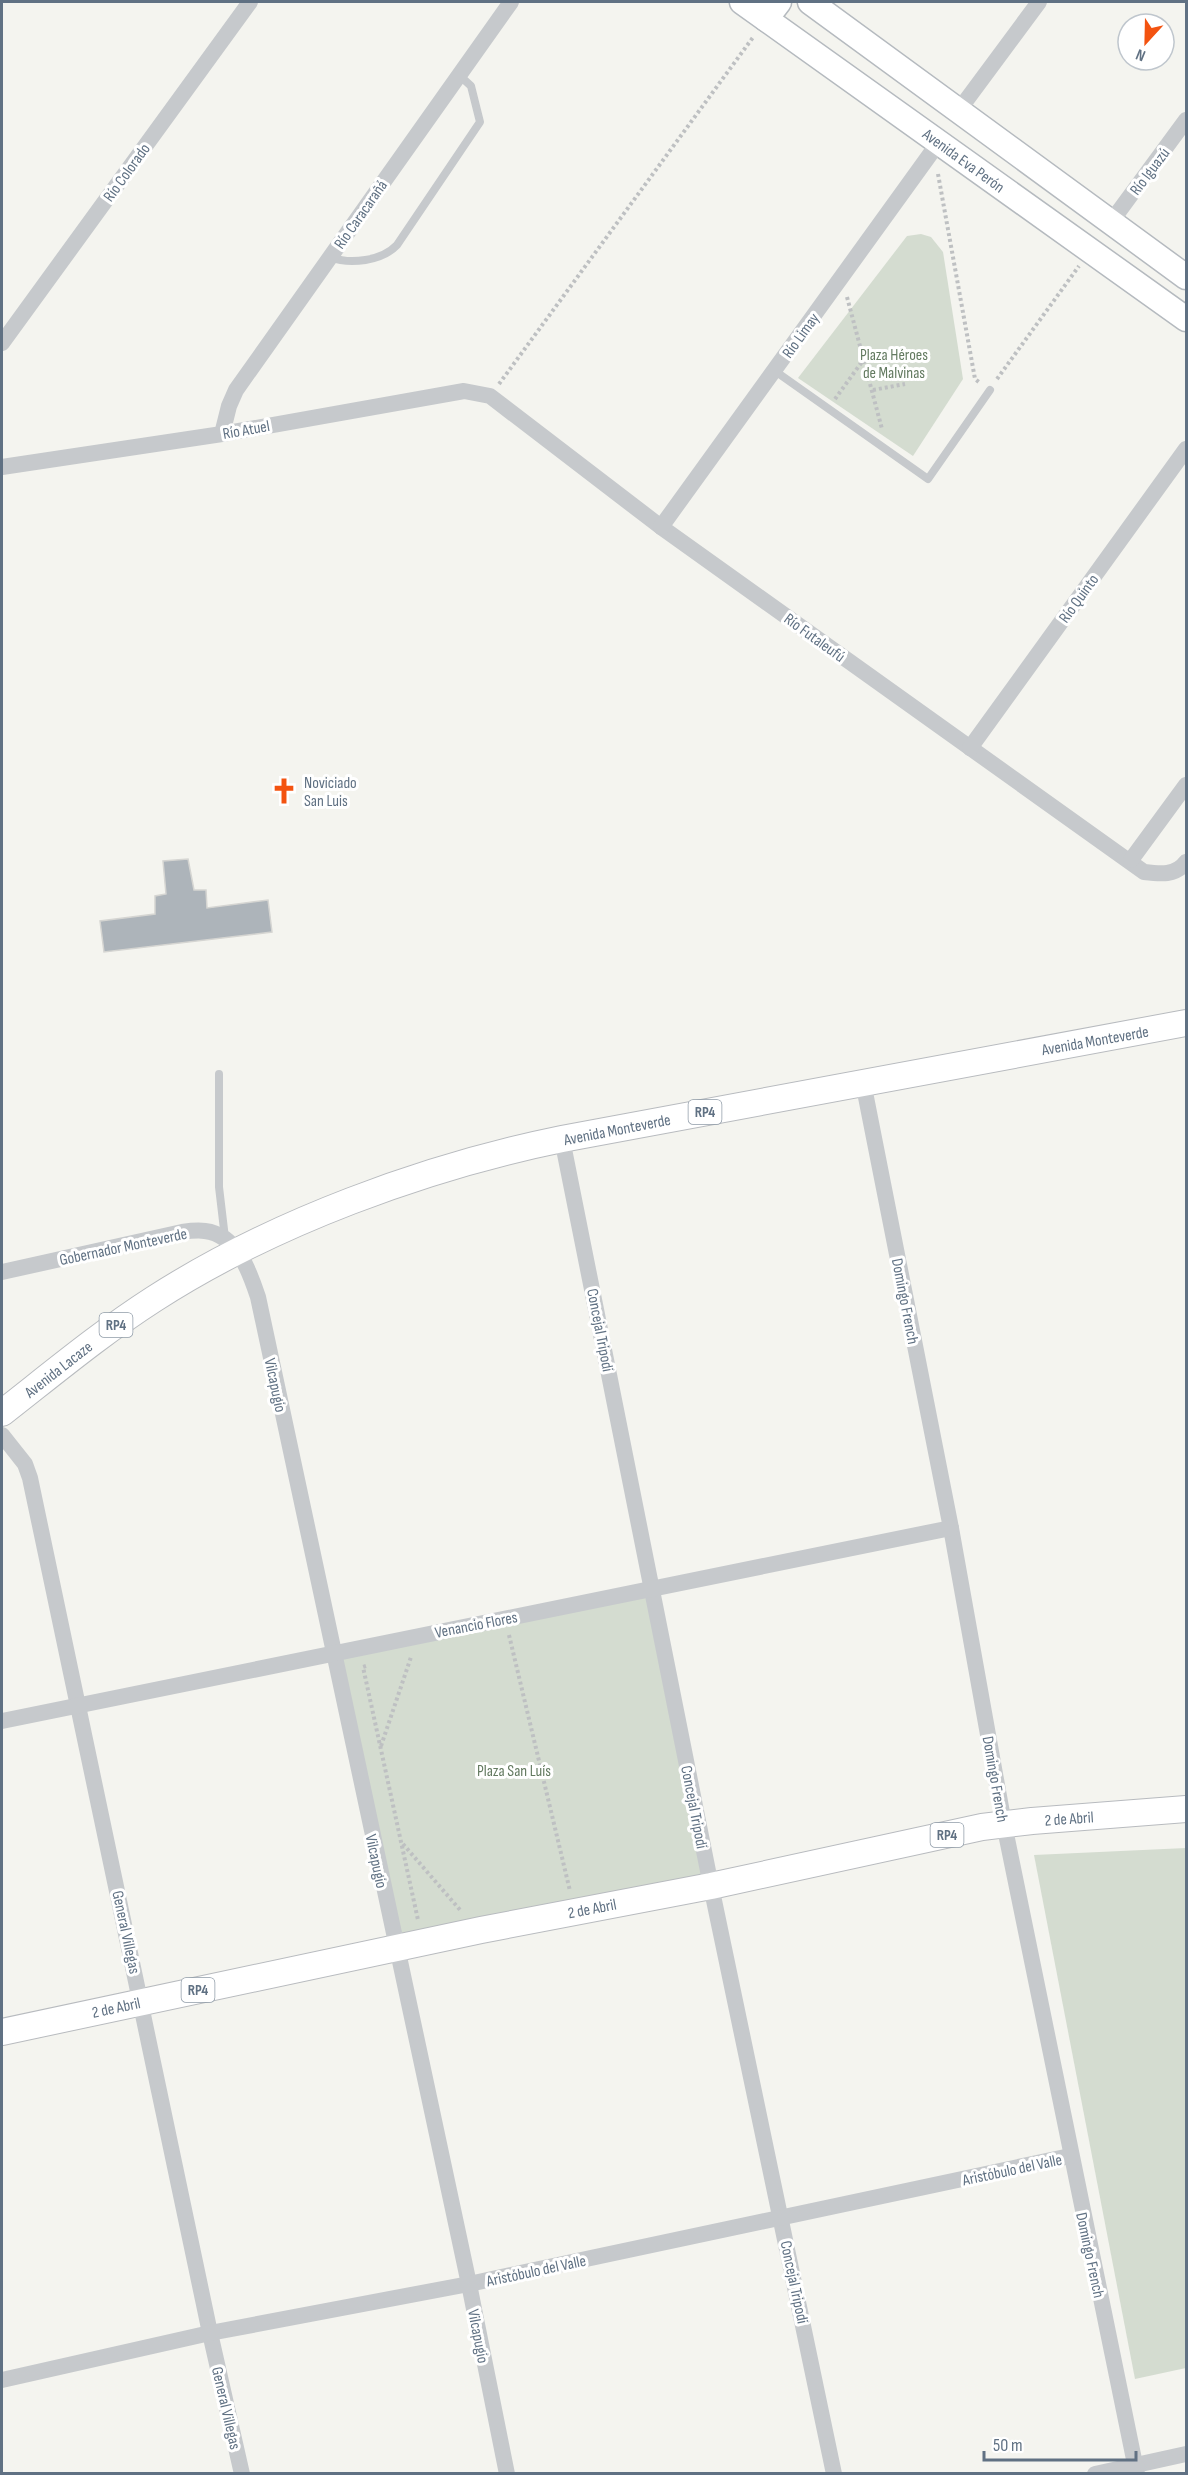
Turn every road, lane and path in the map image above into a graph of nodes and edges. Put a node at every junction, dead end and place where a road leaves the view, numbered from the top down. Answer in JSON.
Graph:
{"nodes":[{"id":1,"x":250,"y":2,"type":"edge"},
{"id":2,"x":512,"y":2,"type":"edge"},
{"id":3,"x":742,"y":2,"type":"edge"},
{"id":4,"x":810,"y":2,"type":"edge"},
{"id":5,"x":1039,"y":2,"type":"edge"},
{"id":6,"x":772,"y":10,"type":"edge"},
{"id":7,"x":459,"y":75,"type":"junction"},
{"id":8,"x":959,"y":110,"type":"junction"},
{"id":9,"x":1186,"y":120,"type":"edge"},
{"id":10,"x":936,"y":146,"type":"junction"},
{"id":11,"x":1038,"y":168,"type":"junction"},
{"id":12,"x":1018,"y":198,"type":"junction"},
{"id":13,"x":1111,"y":222,"type":"junction"},
{"id":14,"x":1090,"y":250,"type":"junction"},
{"id":15,"x":330,"y":257,"type":"junction"},
{"id":16,"x":842,"y":277,"type":"junction"},
{"id":17,"x":1186,"y":277,"type":"edge"},
{"id":18,"x":1186,"y":288,"type":"edge"},
{"id":19,"x":1180,"y":314,"type":"edge"},
{"id":20,"x":2,"y":343,"type":"edge"},
{"id":21,"x":864,"y":358,"type":"junction"},
{"id":22,"x":775,"y":370,"type":"junction"},
{"id":23,"x":905,"y":384,"type":"dead end"},
{"id":24,"x":873,"y":390,"type":"junction"},
{"id":25,"x":990,"y":390,"type":"junction"},
{"id":26,"x":490,"y":396,"type":"junction"},
{"id":27,"x":828,"y":409,"type":"junction"},
{"id":28,"x":222,"y":434,"type":"junction"},
{"id":29,"x":1186,"y":449,"type":"edge"},
{"id":30,"x":887,"y":450,"type":"junction"},
{"id":31,"x":2,"y":467,"type":"edge"},
{"id":32,"x":661,"y":527,"type":"junction"},
{"id":33,"x":970,"y":748,"type":"junction"},
{"id":34,"x":1186,"y":785,"type":"edge"},
{"id":35,"x":1131,"y":861,"type":"junction"},
{"id":36,"x":1186,"y":862,"type":"edge"},
{"id":37,"x":1186,"y":1023,"type":"edge"},
{"id":38,"x":219,"y":1074,"type":"dead end"},
{"id":39,"x":863,"y":1083,"type":"junction"},
{"id":40,"x":562,"y":1139,"type":"junction"},
{"id":41,"x":232,"y":1245,"type":"junction"},
{"id":42,"x":2,"y":1272,"type":"edge"},
{"id":43,"x":2,"y":1413,"type":"edge"},
{"id":44,"x":2,"y":1435,"type":"edge"},
{"id":45,"x":951,"y":1528,"type":"junction"},
{"id":46,"x":653,"y":1588,"type":"junction"},
{"id":47,"x":505,"y":1618,"type":"junction"},
{"id":48,"x":509,"y":1636,"type":"junction"},
{"id":49,"x":498,"y":1638,"type":"dead end"},
{"id":50,"x":332,"y":1653,"type":"junction"},
{"id":51,"x":422,"y":1654,"type":"dead end"},
{"id":52,"x":411,"y":1657,"type":"junction"},
{"id":53,"x":402,"y":1659,"type":"dead end"},
{"id":54,"x":373,"y":1665,"type":"dead end"},
{"id":55,"x":79,"y":1704,"type":"junction"},
{"id":56,"x":2,"y":1721,"type":"edge"},
{"id":57,"x":380,"y":1746,"type":"junction"},
{"id":58,"x":1186,"y":1809,"type":"edge"},
{"id":59,"x":1004,"y":1824,"type":"junction"},
{"id":60,"x":401,"y":1842,"type":"junction"},
{"id":61,"x":711,"y":1886,"type":"junction"},
{"id":62,"x":577,"y":1911,"type":"junction"},
{"id":63,"x":462,"y":1912,"type":"dead end"},
{"id":64,"x":421,"y":1931,"type":"dead end"},
{"id":65,"x":395,"y":1948,"type":"junction"},
{"id":66,"x":141,"y":2002,"type":"junction"},
{"id":67,"x":2,"y":2032,"type":"edge"},
{"id":68,"x":1070,"y":2156,"type":"junction"},
{"id":69,"x":782,"y":2218,"type":"junction"},
{"id":70,"x":469,"y":2284,"type":"junction"},
{"id":71,"x":210,"y":2333,"type":"junction"},
{"id":72,"x":2,"y":2380,"type":"edge"},
{"id":73,"x":1186,"y":2454,"type":"edge"},
{"id":74,"x":1136,"y":2469,"type":"edge"},
{"id":75,"x":242,"y":2474,"type":"edge"},
{"id":76,"x":507,"y":2474,"type":"edge"},
{"id":77,"x":834,"y":2474,"type":"edge"},
{"id":78,"x":1095,"y":2474,"type":"edge"}],
"edges":[{"from":1,"to":20,"type":"street","name":"Río Colorado"},
{"from":2,"to":7,"type":"street","name":"Río Caracarañá"},
{"from":3,"to":6,"type":"main road","name":"Avenida Eva Perón"},
{"from":4,"to":8,"type":"main road"},
{"from":5,"to":8,"type":"street"},
{"from":6,"to":10,"type":"main road","name":"Avenida Eva Perón"},
{"from":6,"to":26,"type":"path"},
{"from":7,"to":15,"type":"street","name":"Río Caracarañá"},
{"from":7,"to":15,"type":"lane"},
{"from":8,"to":11,"type":"main road"},
{"from":9,"to":13,"type":"street","name":"Río Iguazú"},
{"from":10,"to":12,"type":"main road","name":"Avenida Eva Perón"},
{"from":10,"to":16,"type":"street","name":"Río Limay"},
{"from":10,"to":25,"type":"path"},
{"from":11,"to":12,"type":"main road"},
{"from":11,"to":13,"type":"main road"},
{"from":12,"to":14,"type":"main road","name":"Avenida Eva Perón"},
{"from":13,"to":17,"type":"main road"},
{"from":14,"to":19,"type":"main road","name":"Avenida Eva Perón"},
{"from":14,"to":25,"type":"path"},
{"from":15,"to":28,"type":"street","name":"Río Caracarañá"},
{"from":16,"to":21,"type":"path"},
{"from":16,"to":22,"type":"street","name":"Río Limay"},
{"from":18,"to":19,"type":"main road"},
{"from":21,"to":24,"type":"path"},
{"from":21,"to":27,"type":"path"},
{"from":22,"to":27,"type":"lane"},
{"from":22,"to":32,"type":"street","name":"Río Limay"},
{"from":23,"to":24,"type":"path"},
{"from":24,"to":30,"type":"path"},
{"from":25,"to":30,"type":"lane"},
{"from":26,"to":28,"type":"street","name":"Río Atuel"},
{"from":26,"to":32,"type":"street","name":"Río Futaleufú"},
{"from":27,"to":30,"type":"lane"},
{"from":28,"to":31,"type":"street","name":"Río Atuel"},
{"from":29,"to":33,"type":"street","name":"Río Quinto"},
{"from":32,"to":33,"type":"street","name":"Río Futaleufú"},
{"from":33,"to":35,"type":"street","name":"Río Futaleufú"},
{"from":34,"to":35,"type":"street"},
{"from":35,"to":36,"type":"street","name":"Río Futaleufú"},
{"from":37,"to":39,"type":"main road","name":"Avenida Monteverde","number":"RP4"},
{"from":38,"to":41,"type":"lane"},
{"from":39,"to":40,"type":"main road","name":"Avenida Monteverde","number":"RP4"},
{"from":39,"to":45,"type":"street","name":"Domingo French"},
{"from":40,"to":41,"type":"main road","name":"Avenida Monteverde","number":"RP4"},
{"from":40,"to":46,"type":"street","name":"Concejal Tripodi"},
{"from":41,"to":42,"type":"street","name":"Gobernador Monteverde"},
{"from":41,"to":43,"type":"main road","name":"Avenida Lacaze","number":"RP4"},
{"from":41,"to":50,"type":"street","name":"Vilcapugio"},
{"from":44,"to":55,"type":"street","name":"General Villegas"},
{"from":45,"to":46,"type":"street","name":"Venancio Flores"},
{"from":45,"to":59,"type":"street","name":"Domingo French"},
{"from":46,"to":47,"type":"street","name":"Venancio Flores"},
{"from":46,"to":61,"type":"street","name":"Concejal Tripodi"},
{"from":47,"to":48,"type":"path"},
{"from":47,"to":50,"type":"street","name":"Venancio Flores"},
{"from":48,"to":49,"type":"path"},
{"from":48,"to":62,"type":"path"},
{"from":50,"to":55,"type":"street","name":"Venancio Flores"},
{"from":50,"to":65,"type":"street","name":"Vilcapugio"},
{"from":51,"to":52,"type":"path"},
{"from":52,"to":53,"type":"path"},
{"from":52,"to":57,"type":"path"},
{"from":54,"to":57,"type":"path"},
{"from":55,"to":56,"type":"street","name":"Venancio Flores"},
{"from":55,"to":66,"type":"street","name":"General Villegas"},
{"from":57,"to":60,"type":"path"},
{"from":58,"to":59,"type":"main road","name":"2 de Abril","number":"RP4"},
{"from":59,"to":61,"type":"main road","name":"2 de Abril","number":"RP4"},
{"from":59,"to":68,"type":"street","name":"Domingo French"},
{"from":60,"to":63,"type":"path"},
{"from":60,"to":64,"type":"path"},
{"from":61,"to":62,"type":"main road","name":"2 de Abril","number":"RP4"},
{"from":61,"to":69,"type":"street","name":"Concejal Tripodi"},
{"from":62,"to":65,"type":"main road","name":"2 de Abril","number":"RP4"},
{"from":65,"to":66,"type":"main road","name":"2 de Abril","number":"RP4"},
{"from":65,"to":70,"type":"street","name":"Vilcapugio"},
{"from":66,"to":67,"type":"main road","name":"2 de Abril","number":"RP4"},
{"from":66,"to":71,"type":"street","name":"General Villegas"},
{"from":68,"to":69,"type":"street","name":"Aristóbulo del Valle"},
{"from":68,"to":74,"type":"street","name":"Domingo French"},
{"from":69,"to":70,"type":"street","name":"Aristóbulo del Valle"},
{"from":69,"to":77,"type":"street","name":"Concejal Tripodi"},
{"from":70,"to":71,"type":"street","name":"Aristóbulo del Valle"},
{"from":70,"to":76,"type":"street","name":"Vilcapugio"},
{"from":71,"to":72,"type":"street","name":"Aristóbulo del Valle"},
{"from":71,"to":75,"type":"street","name":"General Villegas"},
{"from":73,"to":74,"type":"street"},
{"from":74,"to":78,"type":"street"}]}
